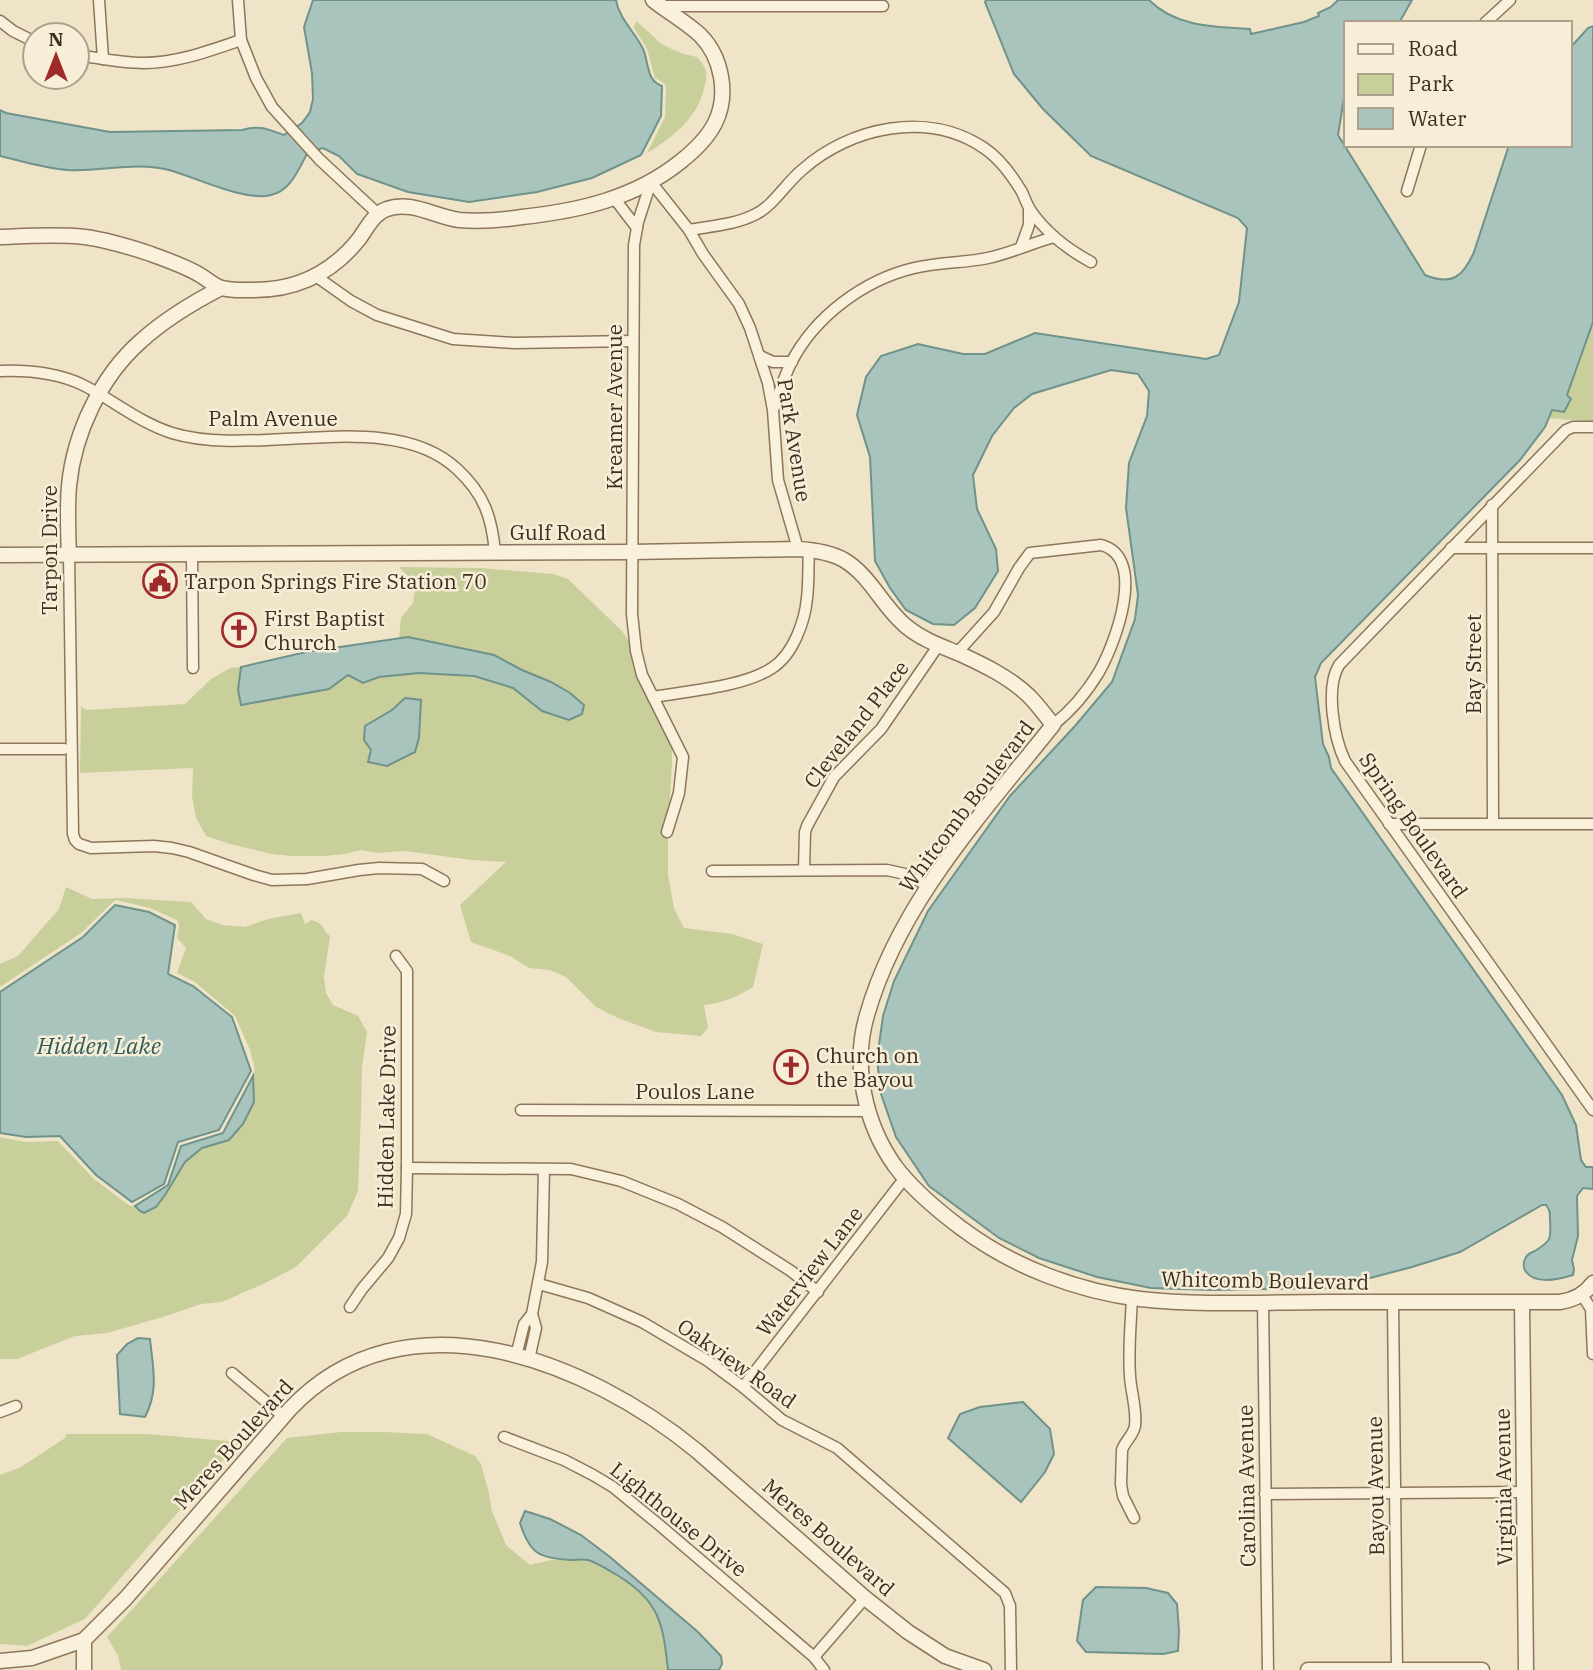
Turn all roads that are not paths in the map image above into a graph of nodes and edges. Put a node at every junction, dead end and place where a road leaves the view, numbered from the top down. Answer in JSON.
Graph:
{"nodes":[{"id":1,"x":99,"y":0,"type":"edge"},
{"id":2,"x":238,"y":0,"type":"edge"},
{"id":3,"x":1510,"y":0,"type":"edge"},
{"id":4,"x":657,"y":3,"type":"edge"},
{"id":5,"x":883,"y":6,"type":"dead end"},
{"id":6,"x":1487,"y":21,"type":"edge"},
{"id":7,"x":0,"y":22,"type":"edge"},
{"id":8,"x":21,"y":35,"type":"edge"},
{"id":9,"x":241,"y":40,"type":"junction"},
{"id":10,"x":91,"y":57,"type":"edge"},
{"id":11,"x":103,"y":59,"type":"junction"},
{"id":12,"x":1421,"y":147,"type":"edge"},
{"id":13,"x":650,"y":182,"type":"junction"},
{"id":14,"x":1407,"y":191,"type":"dead end"},
{"id":15,"x":614,"y":198,"type":"junction"},
{"id":16,"x":1029,"y":208,"type":"junction"},
{"id":17,"x":377,"y":214,"type":"junction"},
{"id":18,"x":637,"y":228,"type":"junction"},
{"id":19,"x":689,"y":230,"type":"junction"},
{"id":20,"x":0,"y":237,"type":"edge"},
{"id":21,"x":1054,"y":237,"type":"junction"},
{"id":22,"x":1021,"y":247,"type":"junction"},
{"id":23,"x":1091,"y":262,"type":"dead end"},
{"id":24,"x":317,"y":277,"type":"junction"},
{"id":25,"x":221,"y":288,"type":"junction"},
{"id":26,"x":633,"y":341,"type":"junction"},
{"id":27,"x":760,"y":356,"type":"junction"},
{"id":28,"x":792,"y":362,"type":"junction"},
{"id":29,"x":0,"y":371,"type":"edge"},
{"id":30,"x":99,"y":395,"type":"junction"},
{"id":31,"x":772,"y":410,"type":"junction"},
{"id":32,"x":1593,"y":427,"type":"edge"},
{"id":33,"x":1492,"y":505,"type":"junction"},
{"id":34,"x":1451,"y":548,"type":"junction"},
{"id":35,"x":1493,"y":548,"type":"junction"},
{"id":36,"x":1593,"y":548,"type":"edge"},
{"id":37,"x":803,"y":549,"type":"junction"},
{"id":38,"x":632,"y":552,"type":"junction"},
{"id":39,"x":495,"y":553,"type":"junction"},
{"id":40,"x":0,"y":555,"type":"edge"},
{"id":41,"x":69,"y":555,"type":"junction"},
{"id":42,"x":192,"y":555,"type":"junction"},
{"id":43,"x":938,"y":646,"type":"junction"},
{"id":44,"x":957,"y":653,"type":"junction"},
{"id":45,"x":193,"y":668,"type":"dead end"},
{"id":46,"x":653,"y":697,"type":"junction"},
{"id":47,"x":1053,"y":725,"type":"junction"},
{"id":48,"x":0,"y":749,"type":"edge"},
{"id":49,"x":64,"y":749,"type":"dead end"},
{"id":50,"x":1493,"y":823,"type":"junction"},
{"id":51,"x":1390,"y":824,"type":"junction"},
{"id":52,"x":1593,"y":824,"type":"edge"},
{"id":53,"x":667,"y":832,"type":"dead end"},
{"id":54,"x":804,"y":869,"type":"junction"},
{"id":55,"x":712,"y":871,"type":"dead end"},
{"id":56,"x":444,"y":881,"type":"dead end"},
{"id":57,"x":929,"y":886,"type":"junction"},
{"id":58,"x":396,"y":956,"type":"dead end"},
{"id":59,"x":521,"y":1110,"type":"dead end"},
{"id":60,"x":1593,"y":1110,"type":"edge"},
{"id":61,"x":869,"y":1111,"type":"junction"},
{"id":62,"x":407,"y":1168,"type":"junction"},
{"id":63,"x":544,"y":1169,"type":"junction"},
{"id":64,"x":904,"y":1179,"type":"junction"},
{"id":65,"x":1593,"y":1283,"type":"edge"},
{"id":66,"x":539,"y":1284,"type":"junction"},
{"id":67,"x":818,"y":1292,"type":"junction"},
{"id":68,"x":1582,"y":1295,"type":"junction"},
{"id":69,"x":1132,"y":1297,"type":"junction"},
{"id":70,"x":1262,"y":1302,"type":"junction"},
{"id":71,"x":1393,"y":1302,"type":"junction"},
{"id":72,"x":1522,"y":1303,"type":"junction"},
{"id":73,"x":350,"y":1307,"type":"dead end"},
{"id":74,"x":1593,"y":1354,"type":"edge"},
{"id":75,"x":523,"y":1357,"type":"junction"},
{"id":76,"x":232,"y":1373,"type":"dead end"},
{"id":77,"x":743,"y":1387,"type":"junction"},
{"id":78,"x":16,"y":1406,"type":"dead end"},
{"id":79,"x":0,"y":1412,"type":"edge"},
{"id":80,"x":283,"y":1416,"type":"junction"},
{"id":81,"x":504,"y":1437,"type":"dead end"},
{"id":82,"x":1525,"y":1492,"type":"junction"},
{"id":83,"x":1395,"y":1493,"type":"junction"},
{"id":84,"x":1265,"y":1494,"type":"junction"},
{"id":85,"x":1135,"y":1518,"type":"dead end"},
{"id":86,"x":865,"y":1598,"type":"junction"},
{"id":87,"x":83,"y":1640,"type":"junction"},
{"id":88,"x":814,"y":1657,"type":"junction"},
{"id":89,"x":0,"y":1661,"type":"edge"},
{"id":90,"x":1397,"y":1669,"type":"edge"},
{"id":91,"x":84,"y":1670,"type":"edge"},
{"id":92,"x":824,"y":1670,"type":"edge"},
{"id":93,"x":984,"y":1670,"type":"edge"},
{"id":94,"x":1011,"y":1670,"type":"edge"},
{"id":95,"x":1268,"y":1670,"type":"edge"},
{"id":96,"x":1308,"y":1670,"type":"edge"},
{"id":97,"x":1482,"y":1670,"type":"edge"},
{"id":98,"x":1526,"y":1670,"type":"edge"}],
"edges":[{"from":1,"to":11,"type":"street"},
{"from":2,"to":9,"type":"street"},
{"from":3,"to":6,"type":"street"},
{"from":4,"to":5,"type":"street"},
{"from":4,"to":13,"type":"street"},
{"from":7,"to":8,"type":"street"},
{"from":9,"to":11,"type":"street"},
{"from":9,"to":17,"type":"street"},
{"from":10,"to":11,"type":"street"},
{"from":12,"to":14,"type":"street"},
{"from":13,"to":15,"type":"street"},
{"from":13,"to":18,"type":"street","name":"Kreamer Avenue"},
{"from":13,"to":19,"type":"street","name":"Park Avenue"},
{"from":15,"to":17,"type":"street"},
{"from":15,"to":18,"type":"street"},
{"from":16,"to":19,"type":"street"},
{"from":16,"to":21,"type":"street"},
{"from":16,"to":22,"type":"street"},
{"from":17,"to":24,"type":"street"},
{"from":18,"to":26,"type":"street","name":"Kreamer Avenue"},
{"from":19,"to":27,"type":"street","name":"Park Avenue"},
{"from":20,"to":25,"type":"street"},
{"from":21,"to":22,"type":"street"},
{"from":21,"to":23,"type":"street"},
{"from":22,"to":28,"type":"street"},
{"from":24,"to":25,"type":"street"},
{"from":24,"to":26,"type":"street"},
{"from":25,"to":30,"type":"street","name":"Tarpon Drive"},
{"from":26,"to":38,"type":"street","name":"Kreamer Avenue"},
{"from":27,"to":28,"type":"street"},
{"from":27,"to":31,"type":"street","name":"Park Avenue"},
{"from":28,"to":31,"type":"street"},
{"from":29,"to":30,"type":"street","name":"Palm Avenue"},
{"from":30,"to":39,"type":"street","name":"Palm Avenue"},
{"from":30,"to":41,"type":"street","name":"Tarpon Drive"},
{"from":31,"to":37,"type":"street","name":"Park Avenue"},
{"from":32,"to":33,"type":"street","name":"Spring Boulevard"},
{"from":33,"to":34,"type":"street","name":"Spring Boulevard"},
{"from":33,"to":35,"type":"street","name":"Bay Street"},
{"from":34,"to":35,"type":"street"},
{"from":34,"to":51,"type":"street","name":"Spring Boulevard"},
{"from":35,"to":36,"type":"street"},
{"from":35,"to":50,"type":"street","name":"Bay Street"},
{"from":37,"to":38,"type":"street","name":"Gulf Road"},
{"from":37,"to":43,"type":"street","name":"Gulf Road"},
{"from":37,"to":46,"type":"street","name":"Park Avenue"},
{"from":38,"to":39,"type":"street","name":"Gulf Road"},
{"from":38,"to":46,"type":"street","name":"Kreamer Avenue"},
{"from":39,"to":42,"type":"street","name":"Gulf Road"},
{"from":40,"to":41,"type":"street","name":"Gulf Road"},
{"from":41,"to":42,"type":"street","name":"Gulf Road"},
{"from":41,"to":56,"type":"street","name":"Tarpon Drive"},
{"from":42,"to":45,"type":"street"},
{"from":43,"to":44,"type":"street","name":"Gulf Road"},
{"from":43,"to":54,"type":"street","name":"Cleveland Place"},
{"from":44,"to":47,"type":"street","name":"Gulf Road"},
{"from":44,"to":47,"type":"street","name":"Whitcomb Boulevard"},
{"from":46,"to":53,"type":"street","name":"Kreamer Avenue"},
{"from":47,"to":57,"type":"street","name":"Whitcomb Boulevard"},
{"from":48,"to":49,"type":"street"},
{"from":50,"to":51,"type":"street"},
{"from":50,"to":52,"type":"street"},
{"from":51,"to":60,"type":"street","name":"Spring Boulevard"},
{"from":54,"to":55,"type":"street"},
{"from":54,"to":57,"type":"street"},
{"from":57,"to":61,"type":"street","name":"Whitcomb Boulevard"},
{"from":58,"to":62,"type":"street","name":"Hidden Lake Drive"},
{"from":59,"to":61,"type":"street","name":"Poulos Lane"},
{"from":61,"to":64,"type":"street","name":"Whitcomb Boulevard"},
{"from":62,"to":63,"type":"street"},
{"from":62,"to":73,"type":"street","name":"Hidden Lake Drive"},
{"from":63,"to":66,"type":"street"},
{"from":63,"to":67,"type":"street"},
{"from":64,"to":67,"type":"street","name":"Waterview Lane"},
{"from":64,"to":69,"type":"street","name":"Whitcomb Boulevard"},
{"from":65,"to":68,"type":"street"},
{"from":66,"to":75,"type":"street"},
{"from":66,"to":77,"type":"street","name":"Oakview Road"},
{"from":67,"to":77,"type":"street","name":"Waterview Lane"},
{"from":68,"to":72,"type":"street","name":"Whitcomb Boulevard"},
{"from":68,"to":74,"type":"street"},
{"from":69,"to":70,"type":"street","name":"Whitcomb Boulevard"},
{"from":69,"to":85,"type":"street"},
{"from":70,"to":71,"type":"street","name":"Whitcomb Boulevard"},
{"from":70,"to":84,"type":"street","name":"Carolina Avenue"},
{"from":71,"to":72,"type":"street","name":"Whitcomb Boulevard"},
{"from":71,"to":83,"type":"street","name":"Bayou Avenue"},
{"from":72,"to":82,"type":"street","name":"Virginia Avenue"},
{"from":75,"to":80,"type":"street","name":"Meres Boulevard"},
{"from":75,"to":86,"type":"street","name":"Meres Boulevard"},
{"from":76,"to":80,"type":"street"},
{"from":77,"to":94,"type":"street","name":"Oakview Road"},
{"from":78,"to":79,"type":"street"},
{"from":80,"to":87,"type":"street","name":"Meres Boulevard"},
{"from":81,"to":88,"type":"street","name":"Lighthouse Drive"},
{"from":82,"to":83,"type":"street"},
{"from":82,"to":98,"type":"street","name":"Virginia Avenue"},
{"from":83,"to":84,"type":"street"},
{"from":83,"to":90,"type":"street","name":"Bayou Avenue"},
{"from":84,"to":95,"type":"street","name":"Carolina Avenue"},
{"from":86,"to":88,"type":"street"},
{"from":86,"to":93,"type":"street","name":"Meres Boulevard"},
{"from":87,"to":89,"type":"street","name":"Meres Boulevard"},
{"from":87,"to":91,"type":"street"},
{"from":88,"to":92,"type":"street","name":"Lighthouse Drive"},
{"from":90,"to":96,"type":"street"},
{"from":90,"to":97,"type":"street"}]}
